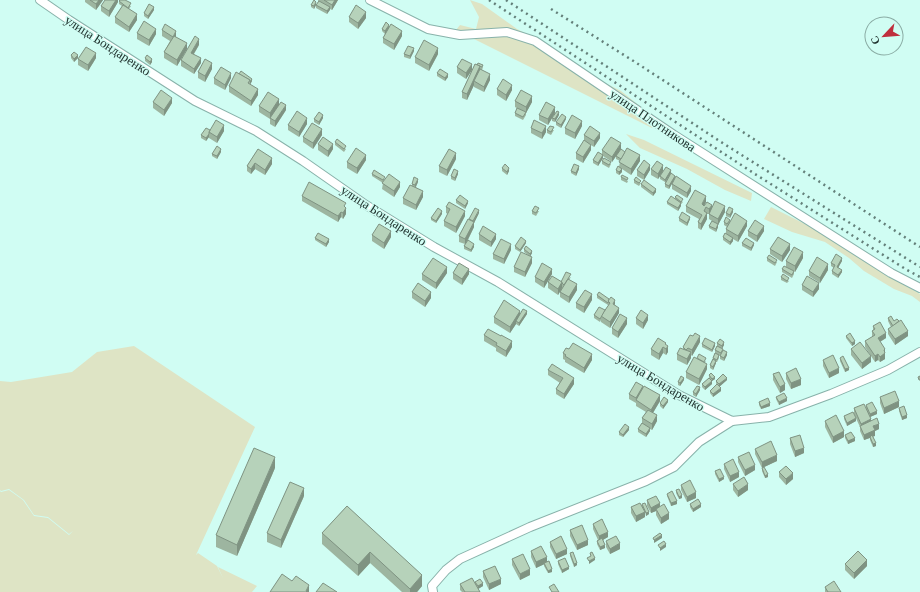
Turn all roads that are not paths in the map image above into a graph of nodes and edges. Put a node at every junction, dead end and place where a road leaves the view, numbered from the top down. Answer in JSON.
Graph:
{"nodes":[{"id":1,"x":40,"y":0,"type":"edge"},
{"id":2,"x":370,"y":0,"type":"edge"},
{"id":3,"x":920,"y":288,"type":"edge"},
{"id":4,"x":920,"y":352,"type":"edge"},
{"id":5,"x":732,"y":421,"type":"junction"},
{"id":6,"x":432,"y":589,"type":"edge"}],
"edges":[{"from":1,"to":5,"type":"street","name":"улица Бондаренко"},
{"from":2,"to":3,"type":"street","name":"улица Плотникова"},
{"from":4,"to":5,"type":"street"},
{"from":5,"to":6,"type":"street"}]}
